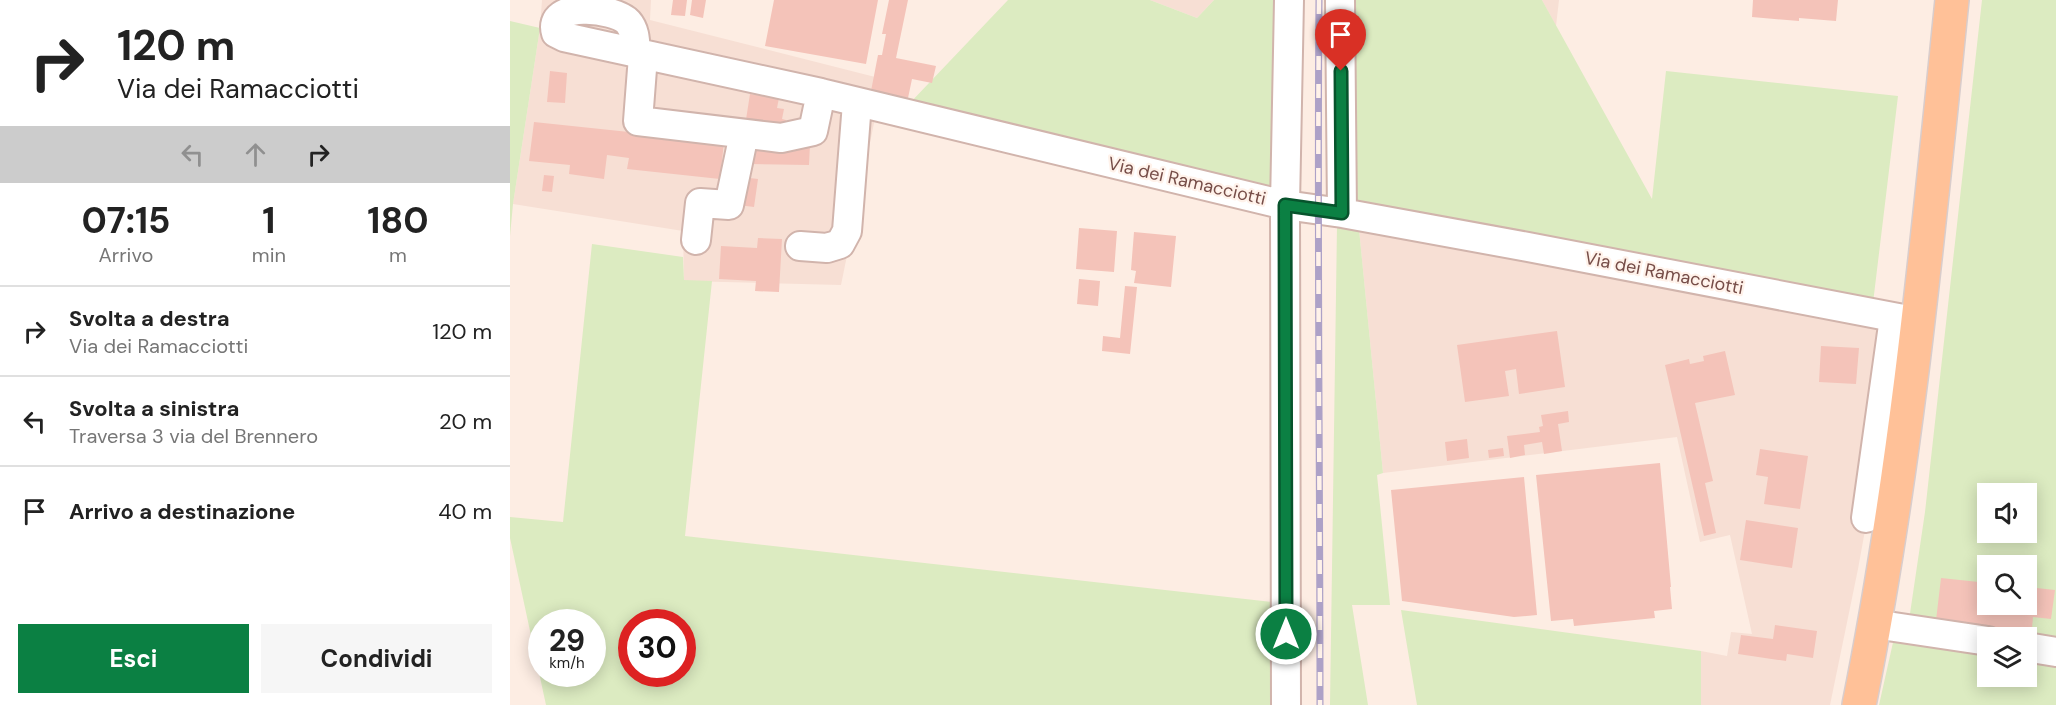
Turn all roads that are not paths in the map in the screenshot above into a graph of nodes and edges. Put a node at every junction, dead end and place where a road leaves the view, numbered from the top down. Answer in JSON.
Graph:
{"nodes":[{"id":1,"x":1288,"y":0,"type":"edge"},
{"id":2,"x":1340,"y":0,"type":"edge"},
{"id":3,"x":1952,"y":0,"type":"edge"},
{"id":4,"x":558,"y":8,"type":"edge"},
{"id":5,"x":640,"y":55,"type":"junction"},
{"id":6,"x":821,"y":93,"type":"junction"},
{"id":7,"x":856,"y":103,"type":"junction"},
{"id":8,"x":744,"y":134,"type":"junction"},
{"id":9,"x":1285,"y":205,"type":"junction"},
{"id":10,"x":1342,"y":213,"type":"junction"},
{"id":11,"x":696,"y":240,"type":"dead end"},
{"id":12,"x":800,"y":246,"type":"dead end"},
{"id":13,"x":1907,"y":320,"type":"junction"},
{"id":14,"x":1866,"y":518,"type":"dead end"},
{"id":15,"x":1874,"y":624,"type":"junction"},
{"id":16,"x":1977,"y":639,"type":"edge"},
{"id":17,"x":2037,"y":649,"type":"edge"},
{"id":18,"x":2056,"y":652,"type":"edge"},
{"id":19,"x":1286,"y":705,"type":"edge"},
{"id":20,"x":1859,"y":705,"type":"edge"}],
"edges":[{"from":1,"to":9,"type":"street"},
{"from":2,"to":10,"type":"street"},
{"from":3,"to":13,"type":"main road"},
{"from":4,"to":5,"type":"street"},
{"from":5,"to":6,"type":"street","name":"Via dei Ramacciotti"},
{"from":5,"to":8,"type":"street"},
{"from":6,"to":7,"type":"street","name":"Via dei Ramacciotti"},
{"from":6,"to":8,"type":"street"},
{"from":7,"to":9,"type":"street","name":"Via dei Ramacciotti"},
{"from":7,"to":12,"type":"street"},
{"from":8,"to":11,"type":"street"},
{"from":9,"to":10,"type":"street","name":"Via dei Ramacciotti"},
{"from":9,"to":19,"type":"street"},
{"from":10,"to":13,"type":"street","name":"Via dei Ramacciotti"},
{"from":13,"to":14,"type":"street"},
{"from":13,"to":15,"type":"main road"},
{"from":15,"to":16,"type":"street"},
{"from":15,"to":20,"type":"main road"},
{"from":17,"to":18,"type":"street"}]}
